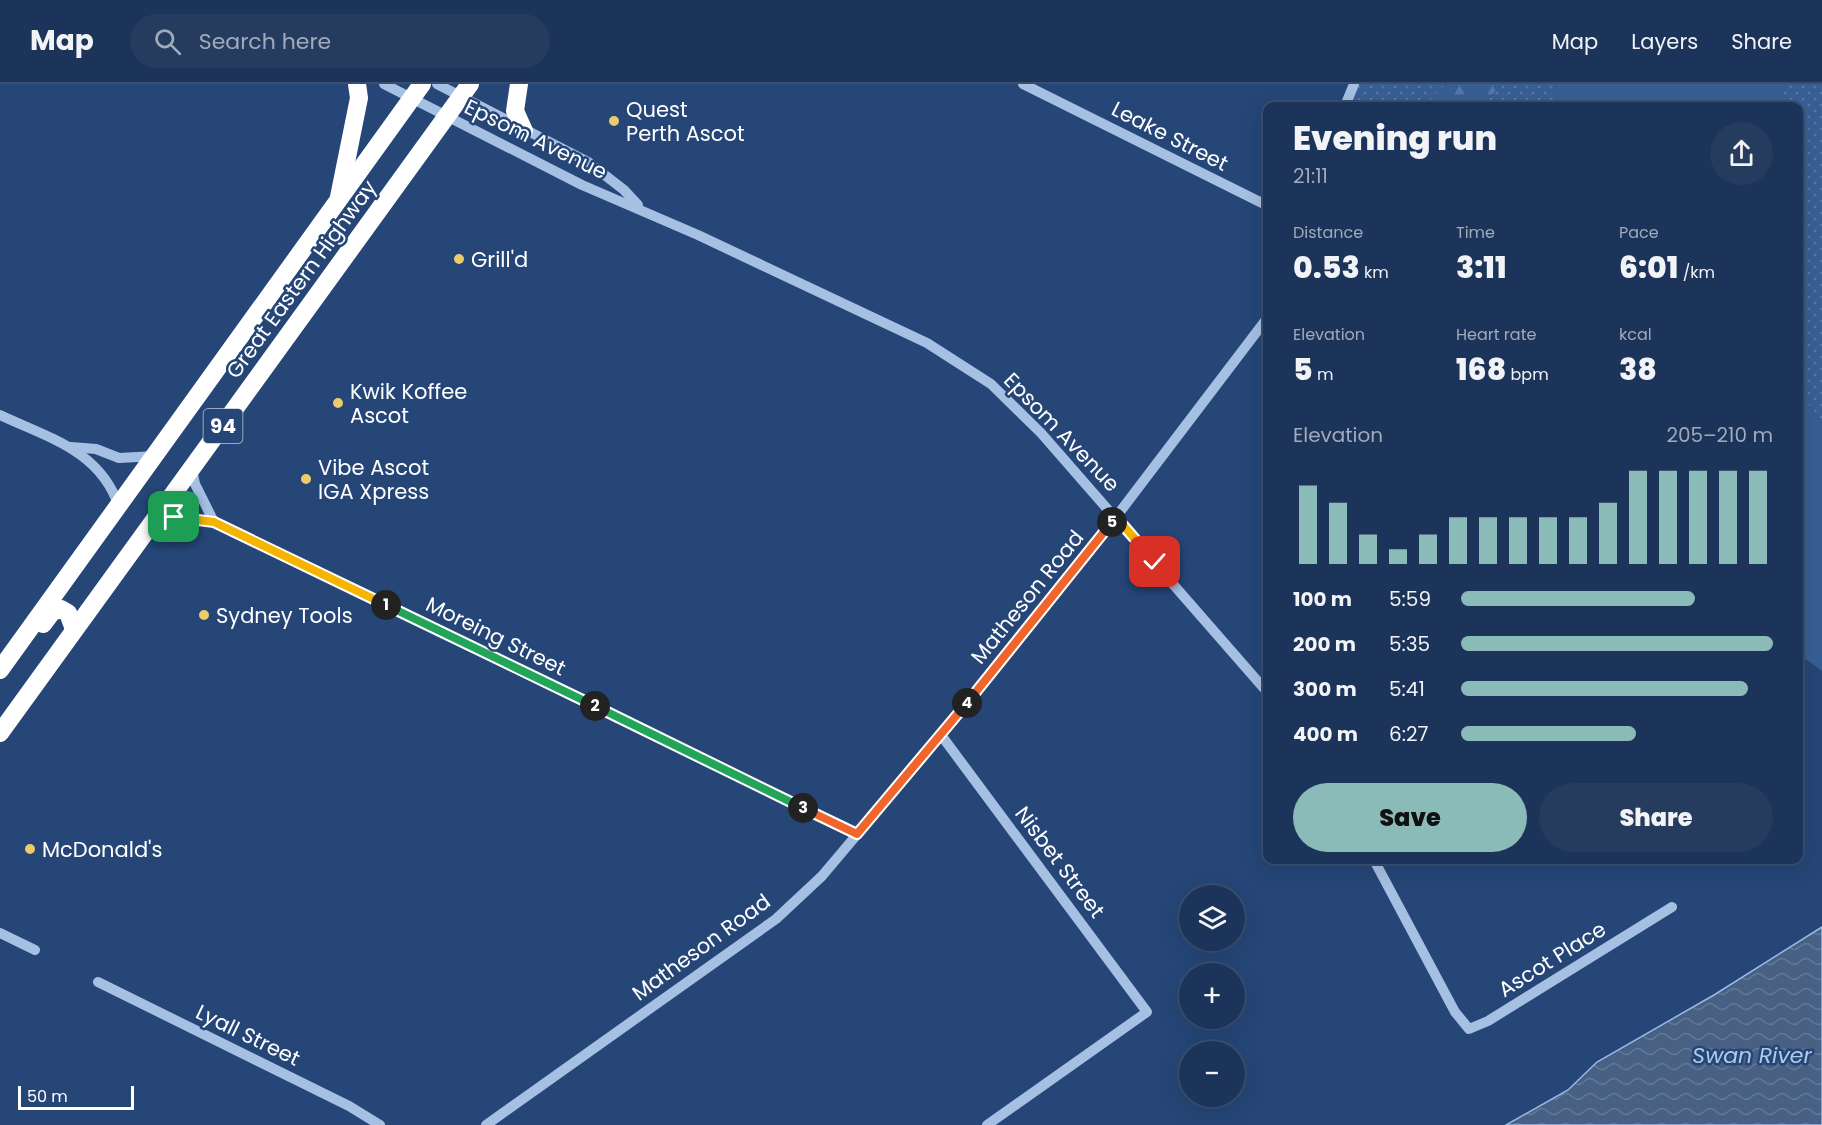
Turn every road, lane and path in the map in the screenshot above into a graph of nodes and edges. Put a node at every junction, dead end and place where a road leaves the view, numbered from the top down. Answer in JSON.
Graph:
{"nodes":[{"id":1,"x":357,"y":84,"type":"edge"},
{"id":2,"x":384,"y":84,"type":"edge"},
{"id":3,"x":422,"y":84,"type":"edge"},
{"id":4,"x":437,"y":84,"type":"edge"},
{"id":5,"x":519,"y":84,"type":"edge"},
{"id":6,"x":1023,"y":84,"type":"edge"},
{"id":7,"x":1354,"y":84,"type":"edge"},
{"id":8,"x":465,"y":90,"type":"edge"},
{"id":9,"x":411,"y":100,"type":"junction"},
{"id":10,"x":1347,"y":102,"type":"edge"},
{"id":11,"x":444,"y":117,"type":"junction"},
{"id":12,"x":524,"y":131,"type":"junction"},
{"id":13,"x":338,"y":202,"type":"junction"},
{"id":14,"x":1263,"y":204,"type":"edge"},
{"id":15,"x":641,"y":209,"type":"junction"},
{"id":16,"x":1263,"y":324,"type":"edge"},
{"id":17,"x":0,"y":415,"type":"edge"},
{"id":18,"x":68,"y":447,"type":"junction"},
{"id":19,"x":156,"y":456,"type":"junction"},
{"id":20,"x":192,"y":470,"type":"junction"},
{"id":21,"x":119,"y":507,"type":"junction"},
{"id":22,"x":1116,"y":517,"type":"junction"},
{"id":23,"x":154,"y":520,"type":"junction"},
{"id":24,"x":214,"y":522,"type":"junction"},
{"id":25,"x":74,"y":629,"type":"junction"},
{"id":26,"x":0,"y":670,"type":"edge"},
{"id":27,"x":0,"y":684,"type":"edge"},
{"id":28,"x":1263,"y":687,"type":"edge"},
{"id":29,"x":0,"y":733,"type":"edge"},
{"id":30,"x":941,"y":735,"type":"junction"},
{"id":31,"x":857,"y":834,"type":"junction"},
{"id":32,"x":1376,"y":864,"type":"edge"},
{"id":33,"x":1672,"y":907,"type":"dead end"},
{"id":34,"x":0,"y":933,"type":"edge"},
{"id":35,"x":35,"y":950,"type":"dead end"},
{"id":36,"x":98,"y":982,"type":"dead end"},
{"id":37,"x":380,"y":1125,"type":"edge"},
{"id":38,"x":486,"y":1125,"type":"edge"},
{"id":39,"x":987,"y":1125,"type":"edge"}],
"edges":[{"from":1,"to":13,"type":"highway"},
{"from":2,"to":9,"type":"street","name":"Epsom Avenue"},
{"from":3,"to":9,"type":"highway","name":"Great Eastern Highway","number":"94"},
{"from":4,"to":8,"type":"street","name":"Epsom Avenue"},
{"from":5,"to":12,"type":"highway"},
{"from":6,"to":14,"type":"street","name":"Leake Street"},
{"from":7,"to":10,"type":"street"},
{"from":8,"to":11,"type":"highway","name":"Great Eastern Highway","number":"94"},
{"from":8,"to":12,"type":"street","name":"Epsom Avenue"},
{"from":9,"to":11,"type":"street","name":"Epsom Avenue"},
{"from":9,"to":13,"type":"highway","name":"Great Eastern Highway","number":"94"},
{"from":11,"to":15,"type":"street","name":"Epsom Avenue"},
{"from":11,"to":20,"type":"highway","name":"Great Eastern Highway","number":"94"},
{"from":12,"to":15,"type":"street","name":"Epsom Avenue"},
{"from":13,"to":19,"type":"highway","name":"Great Eastern Highway","number":"94"},
{"from":15,"to":22,"type":"street","name":"Epsom Avenue"},
{"from":16,"to":22,"type":"street","name":"Matheson Road"},
{"from":17,"to":18,"type":"street"},
{"from":18,"to":19,"type":"street"},
{"from":18,"to":21,"type":"street"},
{"from":19,"to":21,"type":"highway","name":"Great Eastern Highway","number":"94"},
{"from":20,"to":23,"type":"highway","name":"Great Eastern Highway","number":"94"},
{"from":20,"to":24,"type":"street"},
{"from":21,"to":26,"type":"highway","name":"Great Eastern Highway","number":"94"},
{"from":22,"to":28,"type":"street","name":"Epsom Avenue"},
{"from":22,"to":30,"type":"street","name":"Matheson Road"},
{"from":23,"to":24,"type":"street","name":"Moreing Street"},
{"from":23,"to":25,"type":"highway","name":"Great Eastern Highway","number":"94"},
{"from":24,"to":31,"type":"street","name":"Moreing Street"},
{"from":25,"to":27,"type":"highway"},
{"from":25,"to":29,"type":"highway","name":"Great Eastern Highway","number":"94"},
{"from":30,"to":31,"type":"street","name":"Matheson Road"},
{"from":30,"to":39,"type":"street","name":"Nisbet Street"},
{"from":31,"to":38,"type":"street","name":"Matheson Road"},
{"from":32,"to":33,"type":"street","name":"Ascot Place"},
{"from":34,"to":35,"type":"street"},
{"from":36,"to":37,"type":"street","name":"Lyall Street"}]}
